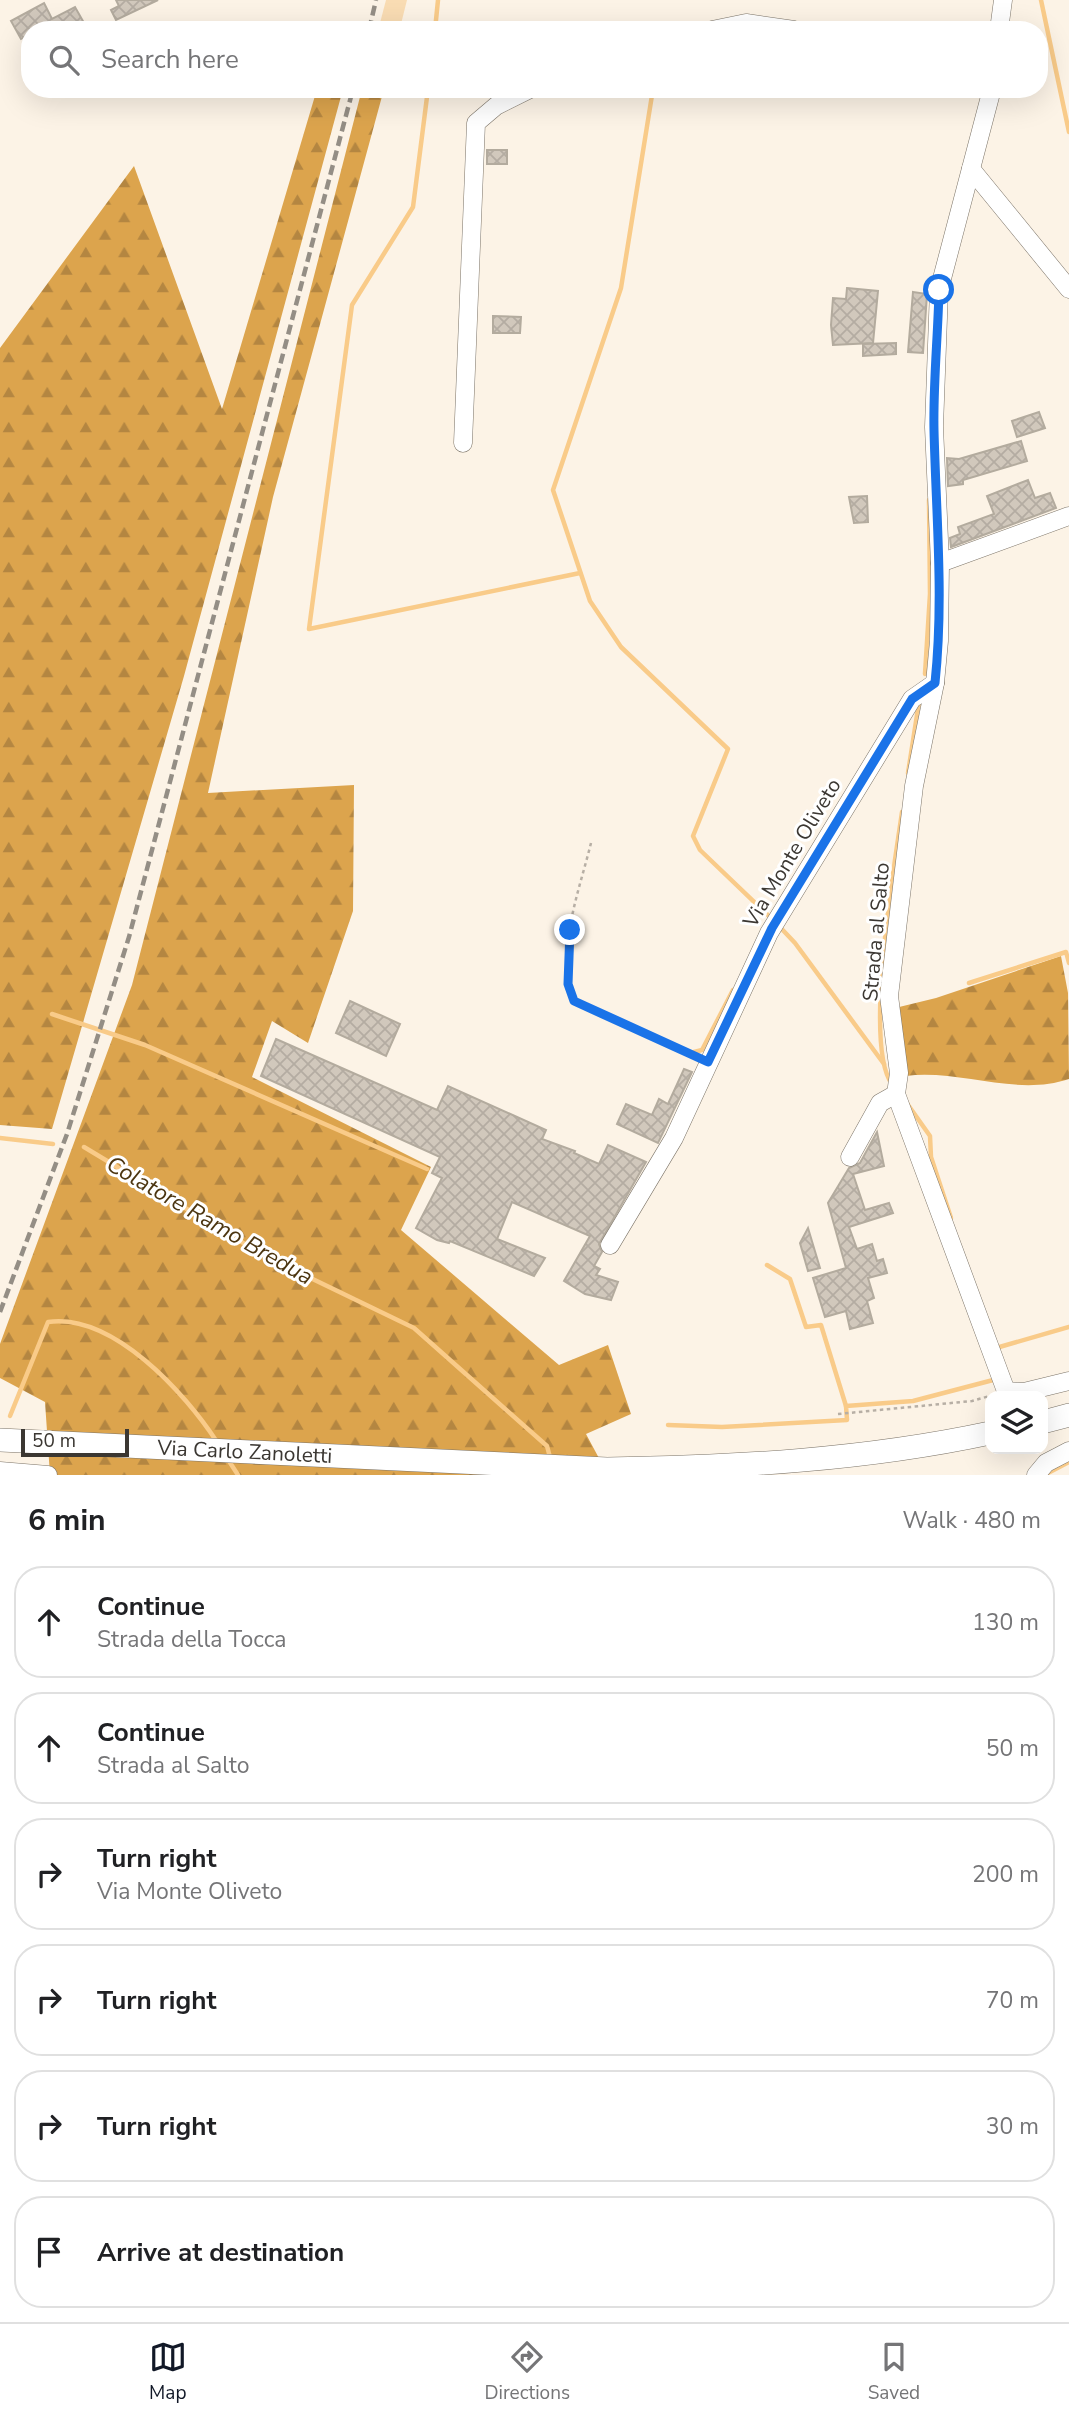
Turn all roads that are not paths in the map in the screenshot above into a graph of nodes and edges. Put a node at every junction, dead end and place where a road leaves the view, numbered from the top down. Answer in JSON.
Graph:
{"nodes":[{"id":1,"x":1003,"y":0,"type":"edge"},
{"id":2,"x":1000,"y":21,"type":"edge"},
{"id":3,"x":512,"y":98,"type":"edge"},
{"id":4,"x":990,"y":98,"type":"edge"},
{"id":5,"x":971,"y":169,"type":"junction"},
{"id":6,"x":1069,"y":289,"type":"edge"},
{"id":7,"x":463,"y":443,"type":"dead end"},
{"id":8,"x":1069,"y":516,"type":"edge"},
{"id":9,"x":940,"y":564,"type":"junction"},
{"id":10,"x":935,"y":683,"type":"junction"},
{"id":11,"x":897,"y":1090,"type":"junction"},
{"id":12,"x":850,"y":1157,"type":"dead end"},
{"id":13,"x":610,"y":1245,"type":"dead end"},
{"id":14,"x":1069,"y":1381,"type":"edge"},
{"id":15,"x":1069,"y":1415,"type":"edge"},
{"id":16,"x":1048,"y":1421,"type":"edge"},
{"id":17,"x":985,"y":1434,"type":"edge"},
{"id":18,"x":0,"y":1440,"type":"edge"},
{"id":19,"x":1069,"y":1451,"type":"edge"},
{"id":20,"x":0,"y":1471,"type":"edge"},
{"id":21,"x":48,"y":1475,"type":"edge"},
{"id":22,"x":1036,"y":1475,"type":"edge"}],
"edges":[{"from":1,"to":2,"type":"street"},
{"from":3,"to":7,"type":"street"},
{"from":4,"to":5,"type":"street","name":"Strada al Salto"},
{"from":5,"to":6,"type":"street"},
{"from":5,"to":9,"type":"street","name":"Strada al Salto"},
{"from":8,"to":9,"type":"street"},
{"from":9,"to":10,"type":"street","name":"Strada al Salto"},
{"from":10,"to":11,"type":"street","name":"Strada al Salto"},
{"from":10,"to":13,"type":"street","name":"Via Monte Oliveto"},
{"from":11,"to":12,"type":"street"},
{"from":11,"to":14,"type":"street","name":"Strada al Salto"},
{"from":15,"to":16,"type":"main road"},
{"from":17,"to":18,"type":"main road","name":"Via Carlo Zanoletti"},
{"from":19,"to":22,"type":"street"},
{"from":20,"to":21,"type":"street"}]}
